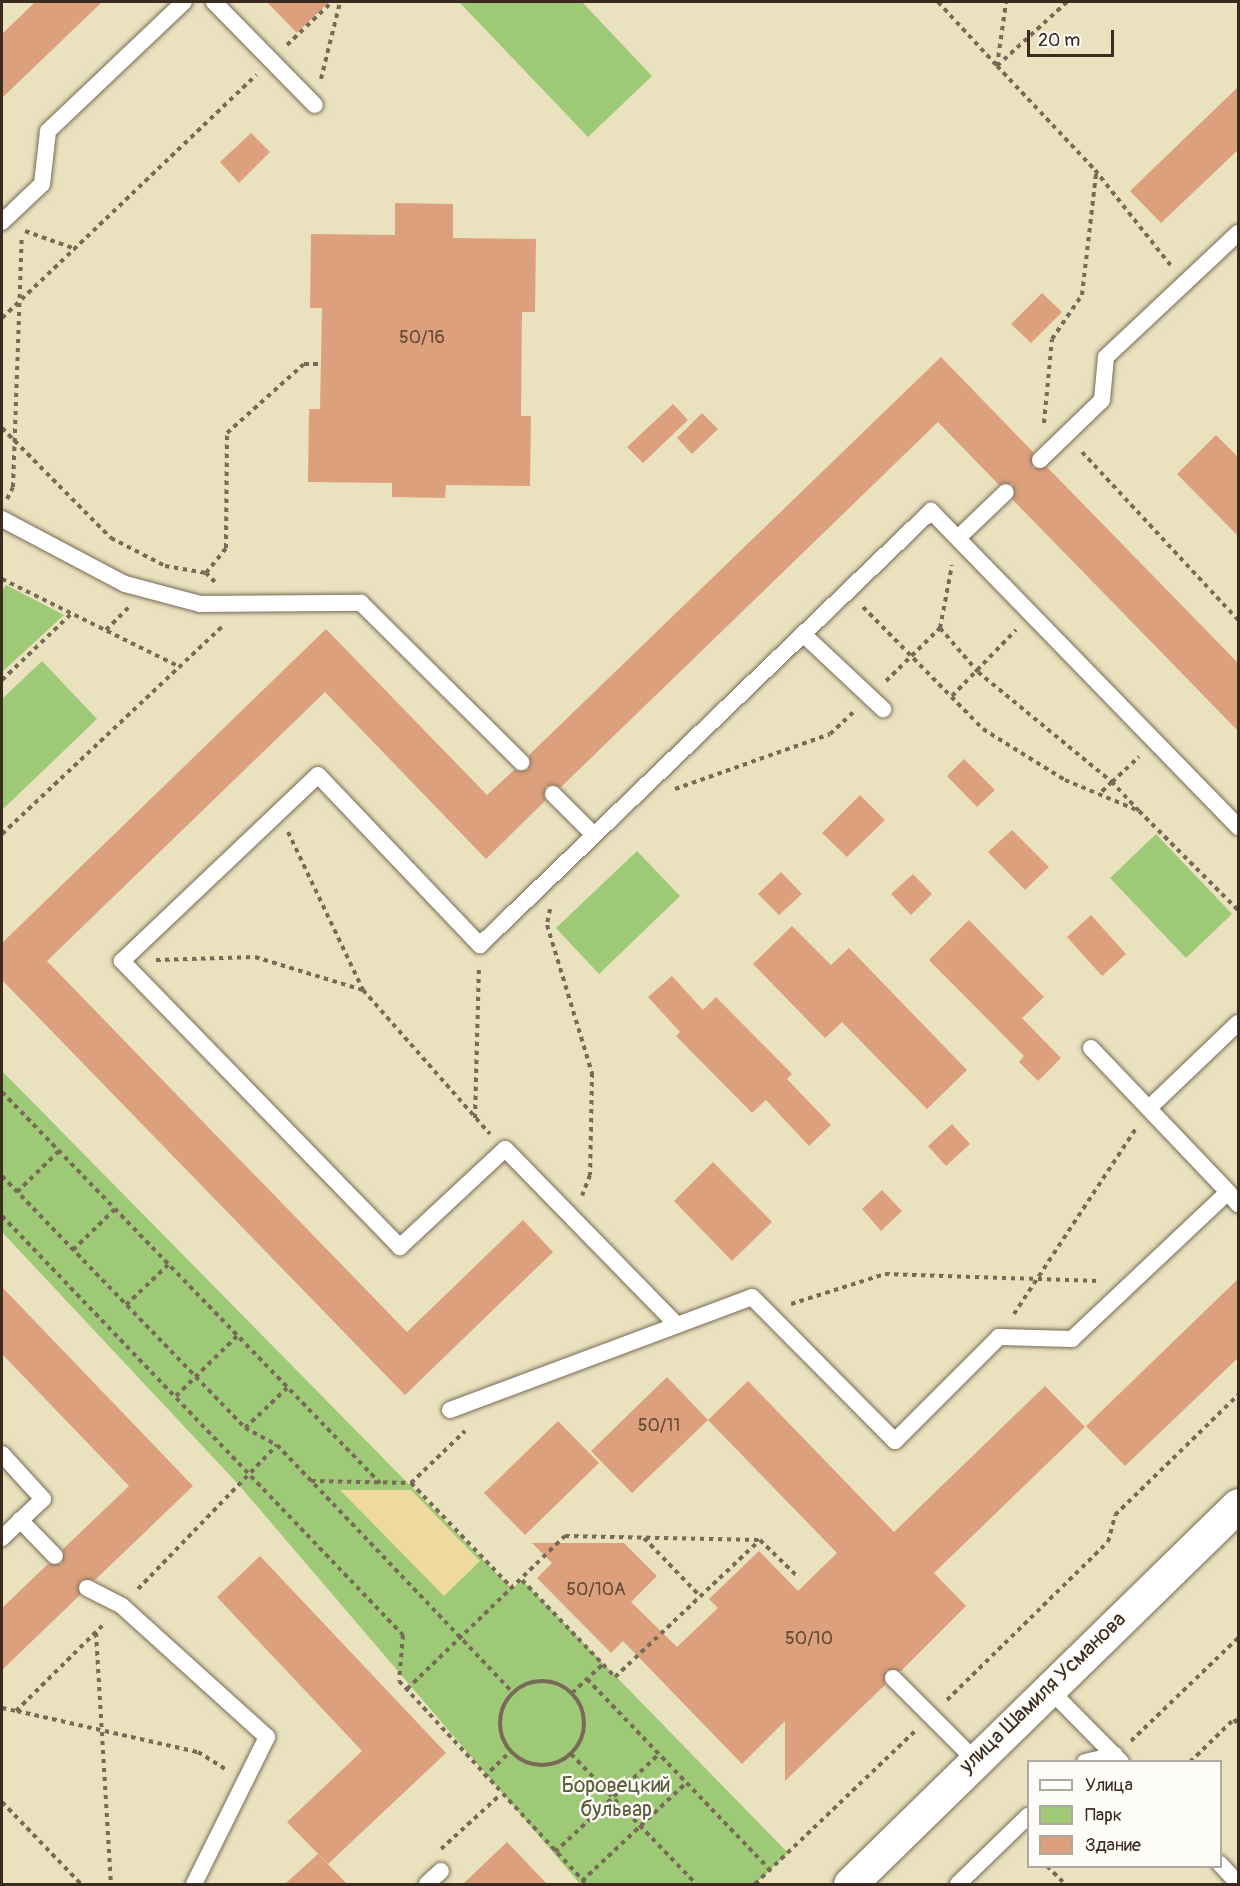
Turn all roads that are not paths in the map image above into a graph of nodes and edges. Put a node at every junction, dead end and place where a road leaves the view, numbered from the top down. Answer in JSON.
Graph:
{"nodes":[{"id":1,"x":184,"y":2,"type":"edge"},
{"id":2,"x":214,"y":2,"type":"edge"},
{"id":3,"x":315,"y":105,"type":"road end"},
{"id":4,"x":5,"y":218,"type":"edge"},
{"id":5,"x":1239,"y":233,"type":"edge"},
{"id":6,"x":1040,"y":460,"type":"road end"},
{"id":7,"x":1006,"y":492,"type":"dead end"},
{"id":8,"x":2,"y":519,"type":"edge"},
{"id":9,"x":958,"y":538,"type":"junction"},
{"id":10,"x":803,"y":634,"type":"junction"},
{"id":11,"x":883,"y":710,"type":"dead end"},
{"id":12,"x":521,"y":762,"type":"dead end"},
{"id":13,"x":553,"y":794,"type":"dead end"},
{"id":14,"x":1239,"y":827,"type":"edge"},
{"id":15,"x":594,"y":835,"type":"junction"},
{"id":16,"x":1239,"y":1023,"type":"edge"},
{"id":17,"x":1090,"y":1048,"type":"dead end"},
{"id":18,"x":1149,"y":1108,"type":"junction"},
{"id":19,"x":1233,"y":1198,"type":"edge"},
{"id":20,"x":677,"y":1325,"type":"junction"},
{"id":21,"x":450,"y":1410,"type":"dead end"},
{"id":22,"x":2,"y":1454,"type":"edge"},
{"id":23,"x":1239,"y":1505,"type":"edge"},
{"id":24,"x":20,"y":1520,"type":"junction"},
{"id":25,"x":2,"y":1538,"type":"edge"},
{"id":26,"x":55,"y":1556,"type":"dead end"},
{"id":27,"x":87,"y":1588,"type":"dead end"},
{"id":28,"x":893,"y":1678,"type":"dead end"},
{"id":29,"x":1048,"y":1688,"type":"junction"},
{"id":30,"x":1118,"y":1758,"type":"edge"},
{"id":31,"x":974,"y":1759,"type":"junction"},
{"id":32,"x":1096,"y":1760,"type":"edge"},
{"id":33,"x":1027,"y":1818,"type":"edge"},
{"id":34,"x":1222,"y":1865,"type":"edge"},
{"id":35,"x":441,"y":1871,"type":"road end"},
{"id":36,"x":1239,"y":1883,"type":"edge"},
{"id":37,"x":194,"y":1884,"type":"edge"},
{"id":38,"x":427,"y":1884,"type":"edge"},
{"id":39,"x":850,"y":1884,"type":"edge"},
{"id":40,"x":958,"y":1884,"type":"edge"}],
"edges":[{"from":1,"to":4,"type":"lane"},
{"from":2,"to":3,"type":"lane"},
{"from":5,"to":6,"type":"lane"},
{"from":7,"to":9,"type":"lane"},
{"from":8,"to":12,"type":"lane"},
{"from":9,"to":10,"type":"lane"},
{"from":9,"to":14,"type":"lane"},
{"from":10,"to":11,"type":"lane"},
{"from":10,"to":15,"type":"lane"},
{"from":13,"to":15,"type":"lane"},
{"from":15,"to":20,"type":"lane"},
{"from":16,"to":18,"type":"lane"},
{"from":17,"to":18,"type":"lane"},
{"from":18,"to":19,"type":"lane"},
{"from":19,"to":20,"type":"lane"},
{"from":20,"to":21,"type":"lane"},
{"from":22,"to":24,"type":"lane"},
{"from":23,"to":29,"type":"street","name":"улица Шамиля Усманова"},
{"from":24,"to":25,"type":"lane"},
{"from":24,"to":26,"type":"lane"},
{"from":27,"to":37,"type":"lane"},
{"from":28,"to":31,"type":"lane"},
{"from":29,"to":30,"type":"lane"},
{"from":29,"to":31,"type":"street","name":"улица Шамиля Усманова"},
{"from":30,"to":32,"type":"lane"},
{"from":31,"to":39,"type":"street","name":"улица Шамиля Усманова"},
{"from":33,"to":40,"type":"lane"},
{"from":34,"to":36,"type":"lane"},
{"from":35,"to":38,"type":"lane"}]}
